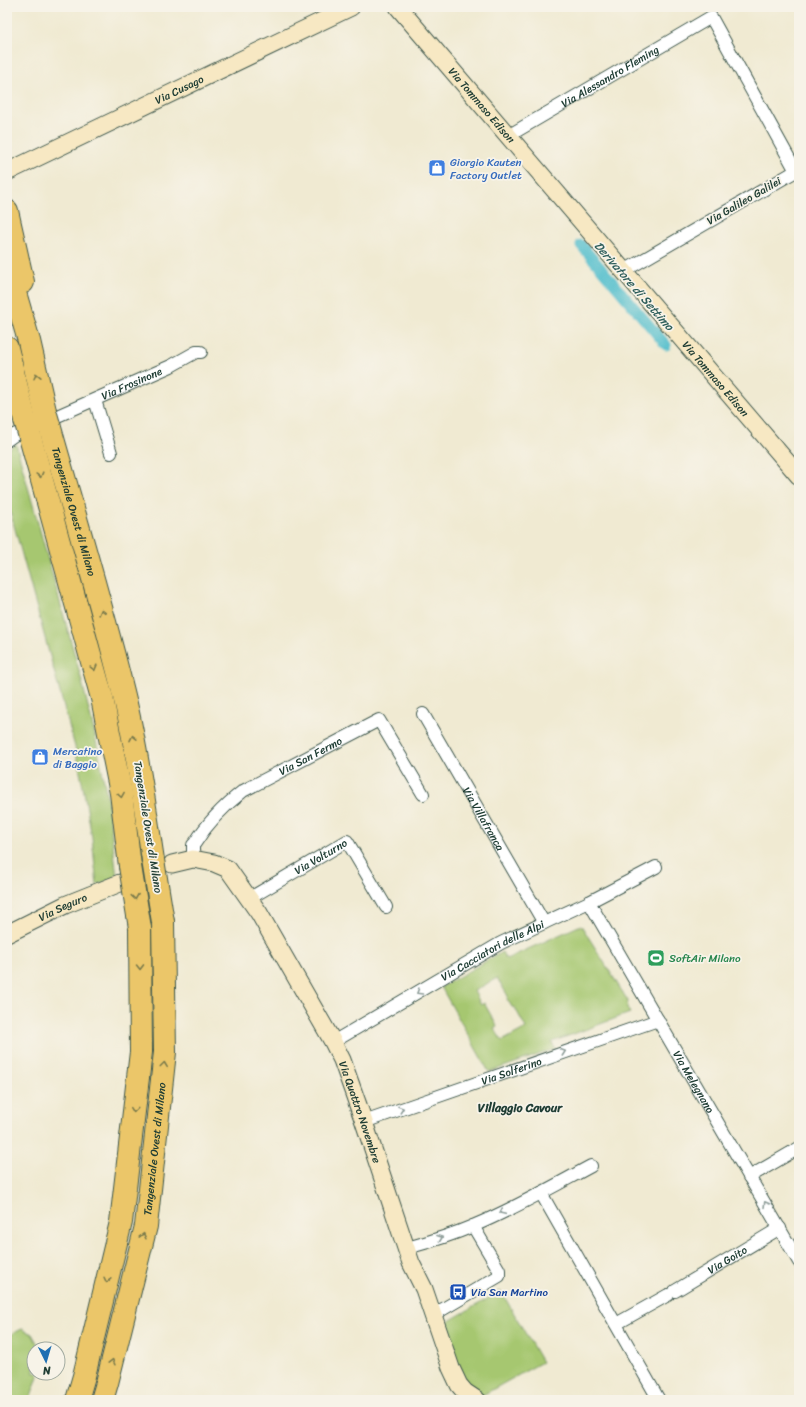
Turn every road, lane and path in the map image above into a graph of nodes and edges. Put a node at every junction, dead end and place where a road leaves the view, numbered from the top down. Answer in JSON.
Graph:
{"nodes":[{"id":1,"x":351,"y":7,"type":"edge"},
{"id":2,"x":398,"y":7,"type":"edge"},
{"id":3,"x":711,"y":17,"type":"joint"},
{"id":4,"x":508,"y":136,"type":"junction"},
{"id":5,"x":7,"y":172,"type":"edge"},
{"id":6,"x":7,"y":211,"type":"edge"},
{"id":7,"x":7,"y":264,"type":"edge"},
{"id":8,"x":624,"y":271,"type":"junction"},
{"id":9,"x":29,"y":341,"type":"junction"},
{"id":10,"x":7,"y":348,"type":"edge"},
{"id":11,"x":201,"y":352,"type":"dead end"},
{"id":12,"x":95,"y":400,"type":"junction"},
{"id":13,"x":52,"y":418,"type":"junction"},
{"id":14,"x":19,"y":433,"type":"edge"},
{"id":15,"x":111,"y":453,"type":"dead end"},
{"id":16,"x":799,"y":476,"type":"edge"},
{"id":17,"x":423,"y":714,"type":"dead end"},
{"id":18,"x":423,"y":794,"type":"dead end"},
{"id":19,"x":193,"y":859,"type":"junction"},
{"id":20,"x":163,"y":862,"type":"junction"},
{"id":21,"x":656,"y":867,"type":"dead end"},
{"id":22,"x":125,"y":874,"type":"junction"},
{"id":23,"x":250,"y":898,"type":"junction"},
{"id":24,"x":589,"y":902,"type":"junction"},
{"id":25,"x":386,"y":907,"type":"dead end"},
{"id":26,"x":544,"y":923,"type":"junction"},
{"id":27,"x":7,"y":934,"type":"edge"},
{"id":28,"x":658,"y":1020,"type":"junction"},
{"id":29,"x":333,"y":1042,"type":"junction"},
{"id":30,"x":364,"y":1122,"type":"junction"},
{"id":31,"x":799,"y":1148,"type":"edge"},
{"id":32,"x":591,"y":1166,"type":"dead end"},
{"id":33,"x":750,"y":1177,"type":"junction"},
{"id":34,"x":536,"y":1196,"type":"junction"},
{"id":35,"x":473,"y":1226,"type":"junction"},
{"id":36,"x":780,"y":1228,"type":"junction"},
{"id":37,"x":406,"y":1248,"type":"junction"},
{"id":38,"x":799,"y":1262,"type":"edge"},
{"id":39,"x":433,"y":1315,"type":"junction"},
{"id":40,"x":616,"y":1324,"type":"junction"},
{"id":41,"x":77,"y":1400,"type":"edge"},
{"id":42,"x":102,"y":1400,"type":"edge"},
{"id":43,"x":477,"y":1400,"type":"edge"},
{"id":44,"x":659,"y":1400,"type":"edge"}],
"edges":[{"from":1,"to":5,"type":"street","name":"Via Cusago"},
{"from":2,"to":4,"type":"street","name":"Via Tommaso Edison"},
{"from":3,"to":4,"type":"street","name":"Via Alessandro Fleming"},
{"from":3,"to":8,"type":"street","name":"Via Galileo Galilei"},
{"from":4,"to":8,"type":"street","name":"Via Tommaso Edison"},
{"from":6,"to":9,"type":"highway"},
{"from":7,"to":9,"type":"highway","name":"Tangenziale Ovest di Milano"},
{"from":8,"to":16,"type":"street","name":"Via Tommaso Edison"},
{"from":13,"to":9,"type":"highway","name":"Tangenziale Ovest di Milano","one_way":true},
{"from":10,"to":14,"type":"highway","name":"Tangenziale Ovest di Milano"},
{"from":11,"to":12,"type":"street","name":"Via Frosinone"},
{"from":12,"to":13,"type":"street","name":"Via Frosinone"},
{"from":12,"to":15,"type":"street"},
{"from":13,"to":14,"type":"street","name":"Via Frosinone"},
{"from":20,"to":13,"type":"highway","name":"Tangenziale Ovest di Milano","one_way":true},
{"from":14,"to":22,"type":"highway","name":"Tangenziale Ovest di Milano","one_way":true},
{"from":17,"to":26,"type":"street","name":"Via Villafranca"},
{"from":18,"to":19,"type":"street","name":"Via San Fermo"},
{"from":19,"to":20,"type":"street"},
{"from":19,"to":23,"type":"street","name":"Via Quattro Novembre"},
{"from":42,"to":20,"type":"highway","name":"Tangenziale Ovest di Milano","one_way":true,"bridge":true},
{"from":21,"to":24,"type":"street","name":"Via Cacciatori delle Alpi"},
{"from":22,"to":27,"type":"street","name":"Via Seguro"},
{"from":22,"to":41,"type":"highway","name":"Tangenziale Ovest di Milano","one_way":true,"bridge":true},
{"from":23,"to":25,"type":"street","name":"Via Volturno"},
{"from":23,"to":29,"type":"street","name":"Via Quattro Novembre"},
{"from":24,"to":26,"type":"street","name":"Via Cacciatori delle Alpi"},
{"from":24,"to":28,"type":"street","name":"Via Melegnano"},
{"from":26,"to":29,"type":"street","name":"Via Cacciatori delle Alpi","one_way":true},
{"from":30,"to":28,"type":"street","name":"Via Solferino","one_way":true},
{"from":28,"to":33,"type":"street","name":"Via Melegnano"},
{"from":29,"to":30,"type":"street","name":"Via Quattro Novembre"},
{"from":30,"to":37,"type":"street","name":"Via Quattro Novembre"},
{"from":31,"to":33,"type":"street"},
{"from":32,"to":34,"type":"street"},
{"from":36,"to":33,"type":"street","name":"Via Melegnano","one_way":true},
{"from":34,"to":35,"type":"street","one_way":true},
{"from":34,"to":40,"type":"street"},
{"from":37,"to":35,"type":"street","one_way":true},
{"from":35,"to":39,"type":"street"},
{"from":36,"to":38,"type":"street","name":"Via Melegnano"},
{"from":36,"to":40,"type":"street","name":"Via Goito"},
{"from":37,"to":39,"type":"street","name":"Via Quattro Novembre"},
{"from":39,"to":43,"type":"street","name":"Via Quattro Novembre"},
{"from":40,"to":44,"type":"street"}]}
